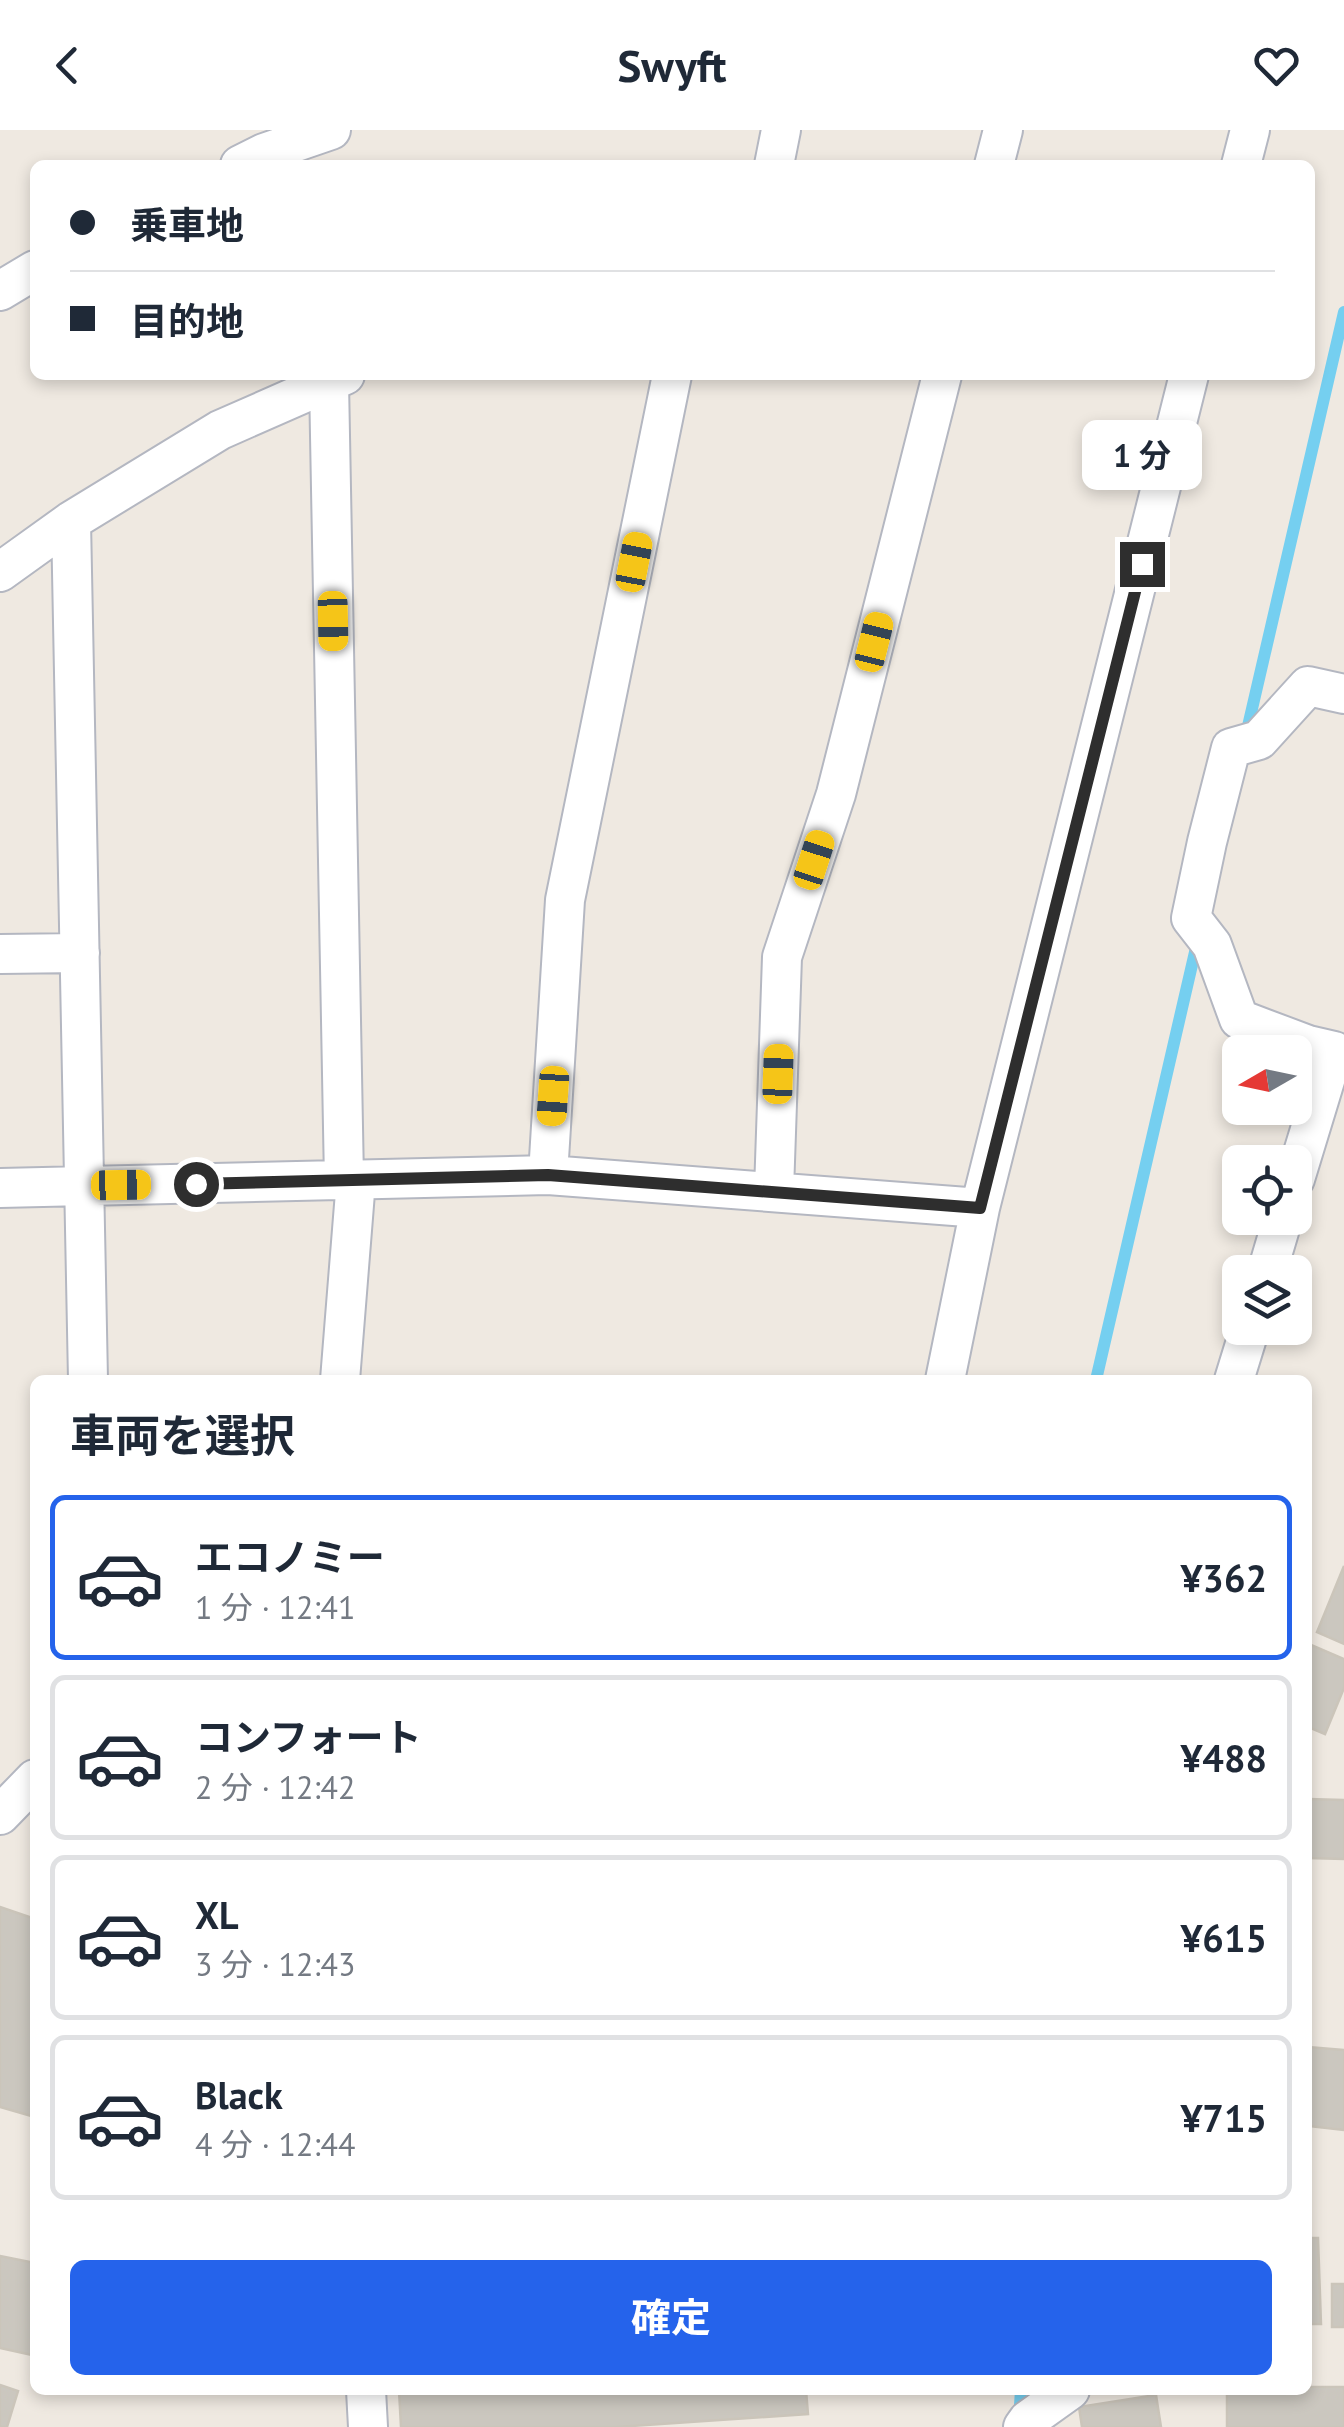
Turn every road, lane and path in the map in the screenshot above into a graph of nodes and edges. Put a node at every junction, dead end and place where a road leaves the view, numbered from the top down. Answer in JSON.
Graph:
{"nodes":[{"id":1,"x":331,"y":130,"type":"edge"},
{"id":2,"x":780,"y":130,"type":"edge"},
{"id":3,"x":1002,"y":130,"type":"edge"},
{"id":4,"x":1250,"y":130,"type":"edge"},
{"id":5,"x":250,"y":160,"type":"edge"},
{"id":6,"x":775,"y":160,"type":"edge"},
{"id":7,"x":995,"y":160,"type":"edge"},
{"id":8,"x":1242,"y":160,"type":"edge"},
{"id":9,"x":30,"y":273,"type":"edge"},
{"id":10,"x":0,"y":291,"type":"edge"},
{"id":11,"x":332,"y":380,"type":"edge"},
{"id":12,"x":337,"y":380,"type":"edge"},
{"id":13,"x":671,"y":380,"type":"edge"},
{"id":14,"x":941,"y":380,"type":"edge"},
{"id":15,"x":1189,"y":380,"type":"edge"},
{"id":16,"x":71,"y":521,"type":"junction"},
{"id":17,"x":0,"y":572,"type":"edge"},
{"id":18,"x":1344,"y":694,"type":"edge"},
{"id":19,"x":80,"y":953,"type":"junction"},
{"id":20,"x":0,"y":954,"type":"edge"},
{"id":21,"x":1339,"y":1052,"type":"edge"},
{"id":22,"x":1307,"y":1145,"type":"edge"},
{"id":23,"x":548,"y":1175,"type":"junction"},
{"id":24,"x":350,"y":1180,"type":"junction"},
{"id":25,"x":84,"y":1186,"type":"junction"},
{"id":26,"x":0,"y":1188,"type":"edge"},
{"id":27,"x":774,"y":1192,"type":"junction"},
{"id":28,"x":980,"y":1208,"type":"junction"},
{"id":29,"x":1245,"y":1345,"type":"edge"},
{"id":30,"x":88,"y":1375,"type":"edge"},
{"id":31,"x":340,"y":1375,"type":"edge"},
{"id":32,"x":945,"y":1375,"type":"edge"},
{"id":33,"x":1236,"y":1375,"type":"edge"},
{"id":34,"x":30,"y":1784,"type":"edge"},
{"id":35,"x":0,"y":1815,"type":"edge"},
{"id":36,"x":366,"y":2395,"type":"edge"},
{"id":37,"x":1063,"y":2395,"type":"edge"},
{"id":38,"x":368,"y":2427,"type":"edge"},
{"id":39,"x":1022,"y":2427,"type":"edge"}],
"edges":[{"from":1,"to":5,"type":"street"},
{"from":2,"to":6,"type":"street"},
{"from":3,"to":7,"type":"street"},
{"from":4,"to":8,"type":"street"},
{"from":9,"to":10,"type":"street"},
{"from":11,"to":16,"type":"street"},
{"from":12,"to":24,"type":"street"},
{"from":13,"to":23,"type":"street"},
{"from":14,"to":27,"type":"street"},
{"from":15,"to":28,"type":"street"},
{"from":16,"to":17,"type":"street"},
{"from":16,"to":19,"type":"street"},
{"from":18,"to":21,"type":"street"},
{"from":19,"to":20,"type":"street"},
{"from":19,"to":25,"type":"street"},
{"from":21,"to":22,"type":"street"},
{"from":23,"to":24,"type":"street"},
{"from":23,"to":27,"type":"street"},
{"from":24,"to":25,"type":"street"},
{"from":24,"to":31,"type":"street"},
{"from":25,"to":26,"type":"street"},
{"from":25,"to":30,"type":"street"},
{"from":27,"to":28,"type":"street"},
{"from":28,"to":32,"type":"street"},
{"from":29,"to":33,"type":"street"},
{"from":34,"to":35,"type":"street"},
{"from":36,"to":38,"type":"street"},
{"from":37,"to":39,"type":"street"}]}
